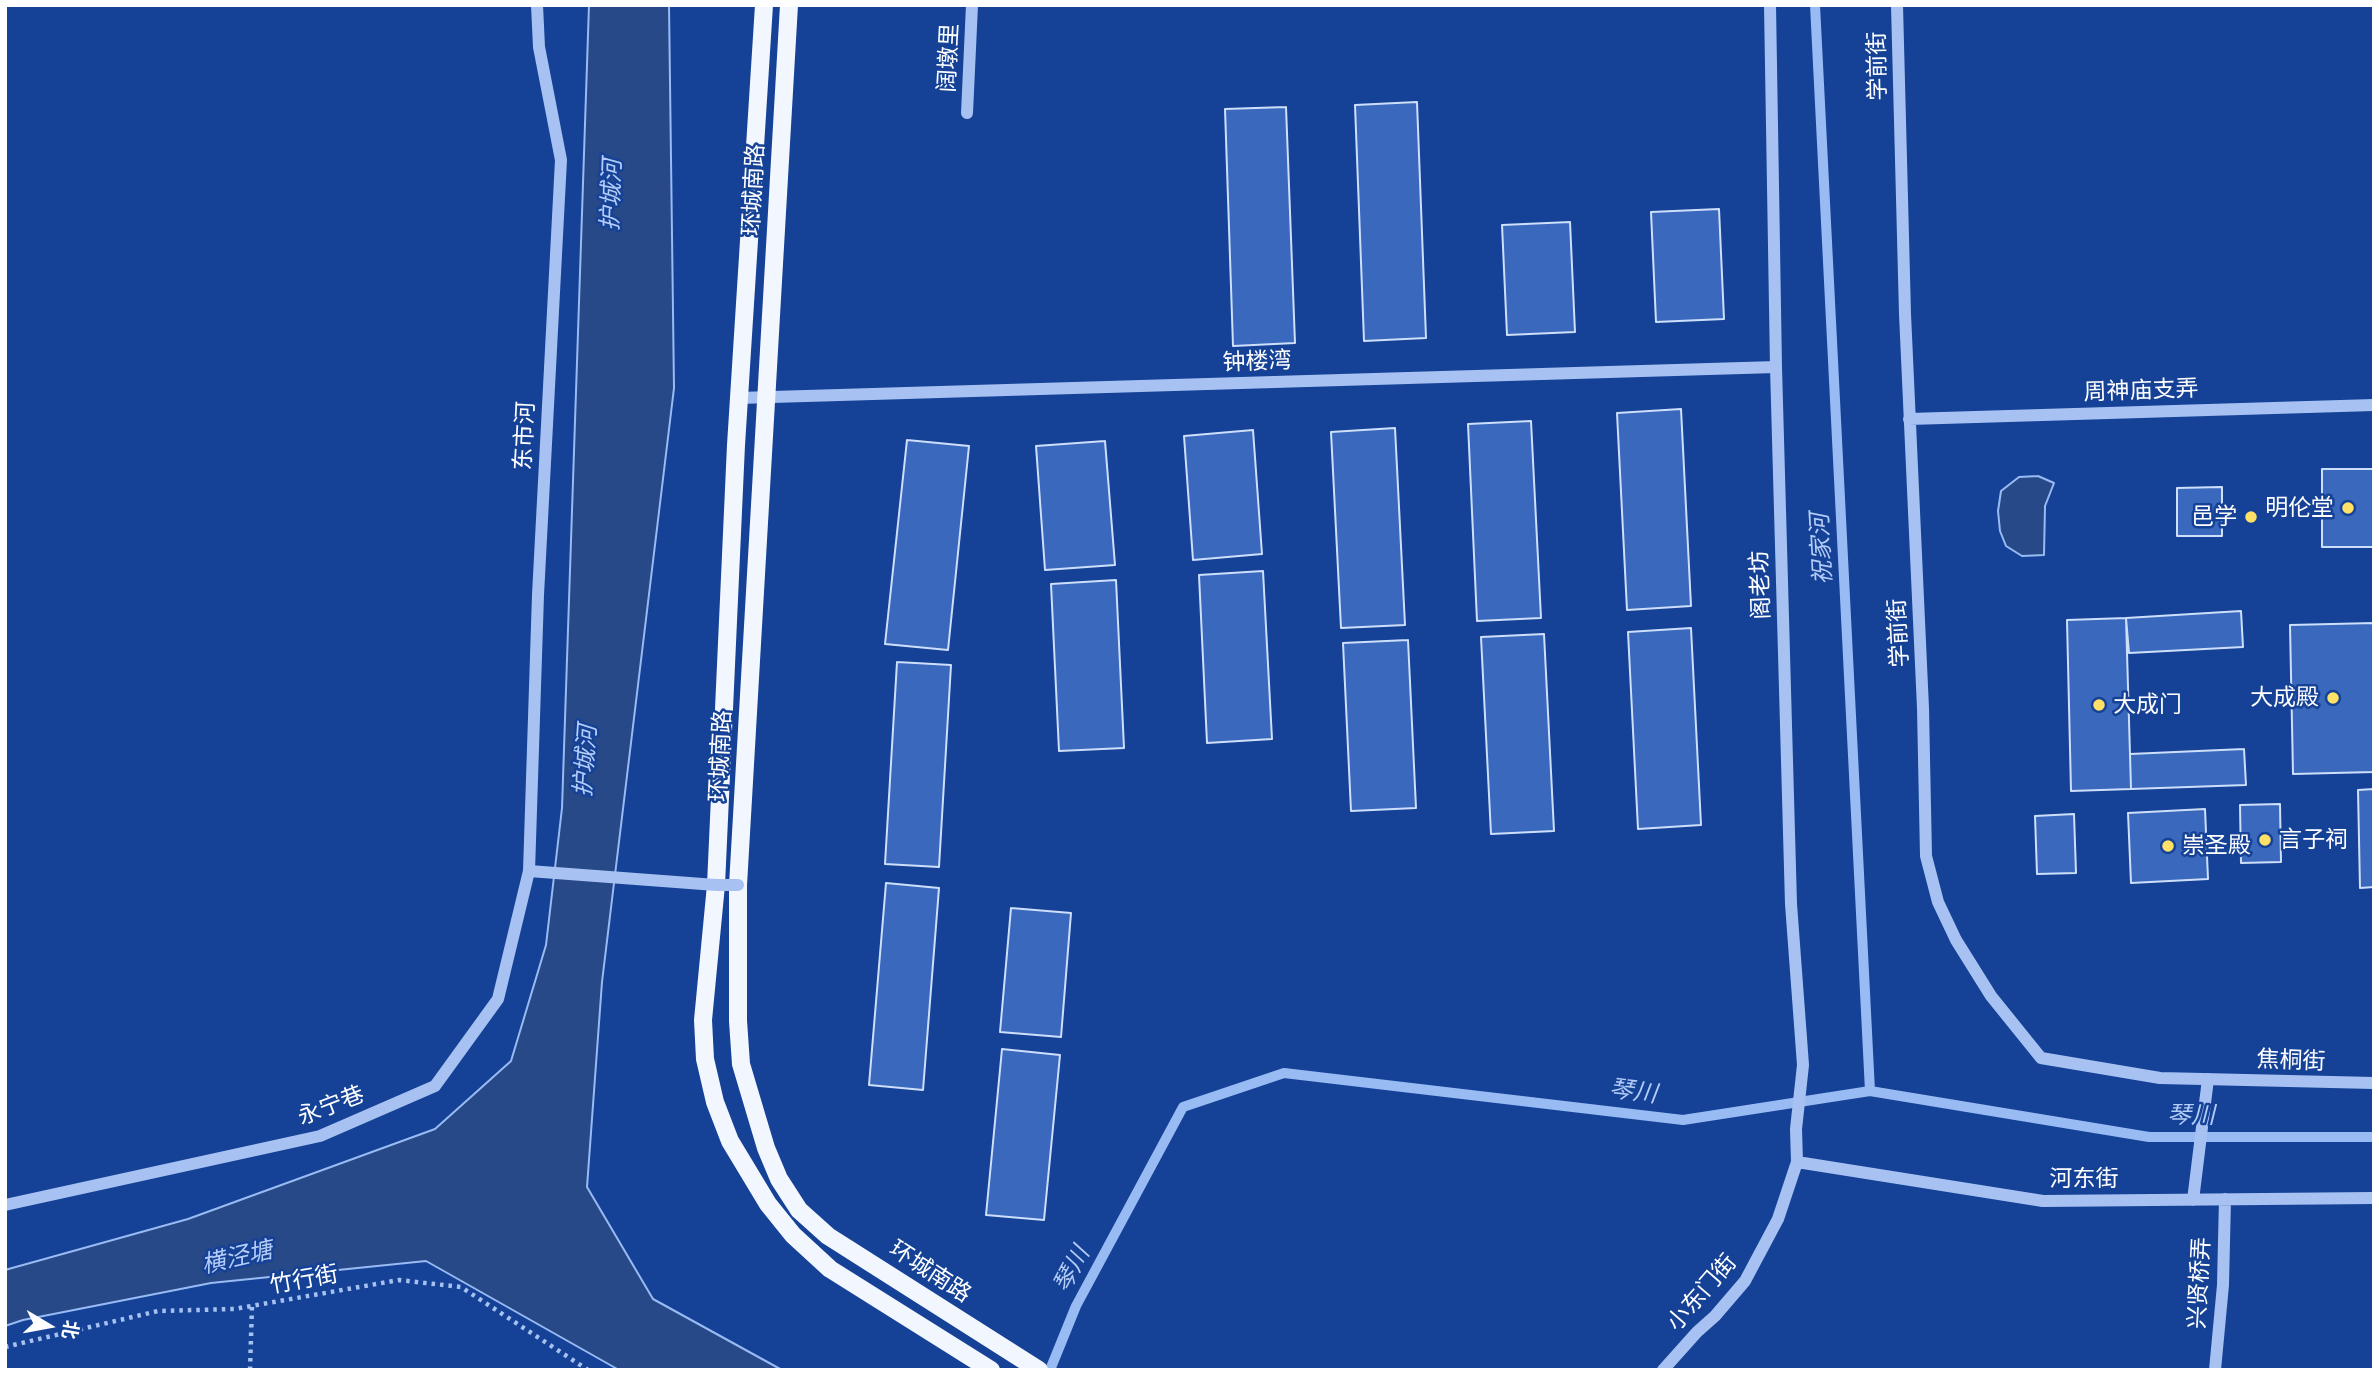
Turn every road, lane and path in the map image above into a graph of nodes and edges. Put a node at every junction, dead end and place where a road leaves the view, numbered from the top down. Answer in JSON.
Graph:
{"nodes":[{"id":1,"x":537,"y":5,"type":"edge"},
{"id":2,"x":764,"y":5,"type":"edge"},
{"id":3,"x":789,"y":5,"type":"edge"},
{"id":4,"x":972,"y":5,"type":"edge"},
{"id":5,"x":1770,"y":5,"type":"edge"},
{"id":6,"x":1898,"y":5,"type":"edge"},
{"id":7,"x":967,"y":113,"type":"dead end"},
{"id":8,"x":1776,"y":367,"type":"junction"},
{"id":9,"x":740,"y":398,"type":"junction"},
{"id":10,"x":767,"y":398,"type":"junction"},
{"id":11,"x":2374,"y":405,"type":"edge"},
{"id":12,"x":1909,"y":419,"type":"junction"},
{"id":13,"x":529,"y":871,"type":"junction"},
{"id":14,"x":716,"y":885,"type":"junction"},
{"id":15,"x":738,"y":885,"type":"junction"},
{"id":16,"x":2208,"y":1079,"type":"junction"},
{"id":17,"x":2374,"y":1083,"type":"edge"},
{"id":18,"x":1797,"y":1162,"type":"junction"},
{"id":19,"x":2374,"y":1198,"type":"edge"},
{"id":20,"x":2225,"y":1199,"type":"junction"},
{"id":21,"x":2193,"y":1200,"type":"junction"},
{"id":22,"x":5,"y":1205,"type":"edge"},
{"id":23,"x":252,"y":1306,"type":"junction"},
{"id":24,"x":5,"y":1347,"type":"edge"},
{"id":25,"x":250,"y":1370,"type":"edge"},
{"id":26,"x":588,"y":1370,"type":"edge"},
{"id":27,"x":991,"y":1370,"type":"edge"},
{"id":28,"x":1039,"y":1370,"type":"edge"},
{"id":29,"x":1663,"y":1370,"type":"edge"},
{"id":30,"x":2215,"y":1370,"type":"edge"}],
"edges":[{"from":1,"to":13,"type":"street","name":"东市河"},
{"from":2,"to":9,"type":"main road","name":"环城南路"},
{"from":3,"to":10,"type":"main road","name":"环城南路"},
{"from":4,"to":7,"type":"street","name":"阔墩里"},
{"from":5,"to":8,"type":"street","name":"阁老坊"},
{"from":6,"to":12,"type":"street","name":"学前街"},
{"from":8,"to":10,"type":"street","name":"钟楼湾"},
{"from":8,"to":18,"type":"street","name":"阁老坊"},
{"from":9,"to":10,"type":"street","name":"钟楼湾"},
{"from":9,"to":14,"type":"main road","name":"环城南路"},
{"from":10,"to":15,"type":"main road","name":"环城南路"},
{"from":11,"to":12,"type":"street","name":"周神庙支弄"},
{"from":12,"to":16,"type":"street","name":"学前街"},
{"from":13,"to":14,"type":"street","bridge":true},
{"from":13,"to":22,"type":"street","name":"永宁巷"},
{"from":14,"to":15,"type":"street","bridge":true},
{"from":14,"to":27,"type":"main road","name":"环城南路"},
{"from":15,"to":28,"type":"main road","name":"环城南路"},
{"from":16,"to":17,"type":"street","name":"焦桐街"},
{"from":16,"to":21,"type":"street"},
{"from":18,"to":21,"type":"street","name":"河东街"},
{"from":18,"to":29,"type":"street","name":"小东门街"},
{"from":19,"to":20,"type":"street","name":"河东街"},
{"from":20,"to":21,"type":"street","name":"河东街"},
{"from":20,"to":30,"type":"street","name":"兴贤桥弄"},
{"from":23,"to":24,"type":"path","name":"竹行街"},
{"from":23,"to":25,"type":"path"},
{"from":23,"to":26,"type":"path","name":"竹行街"}]}
